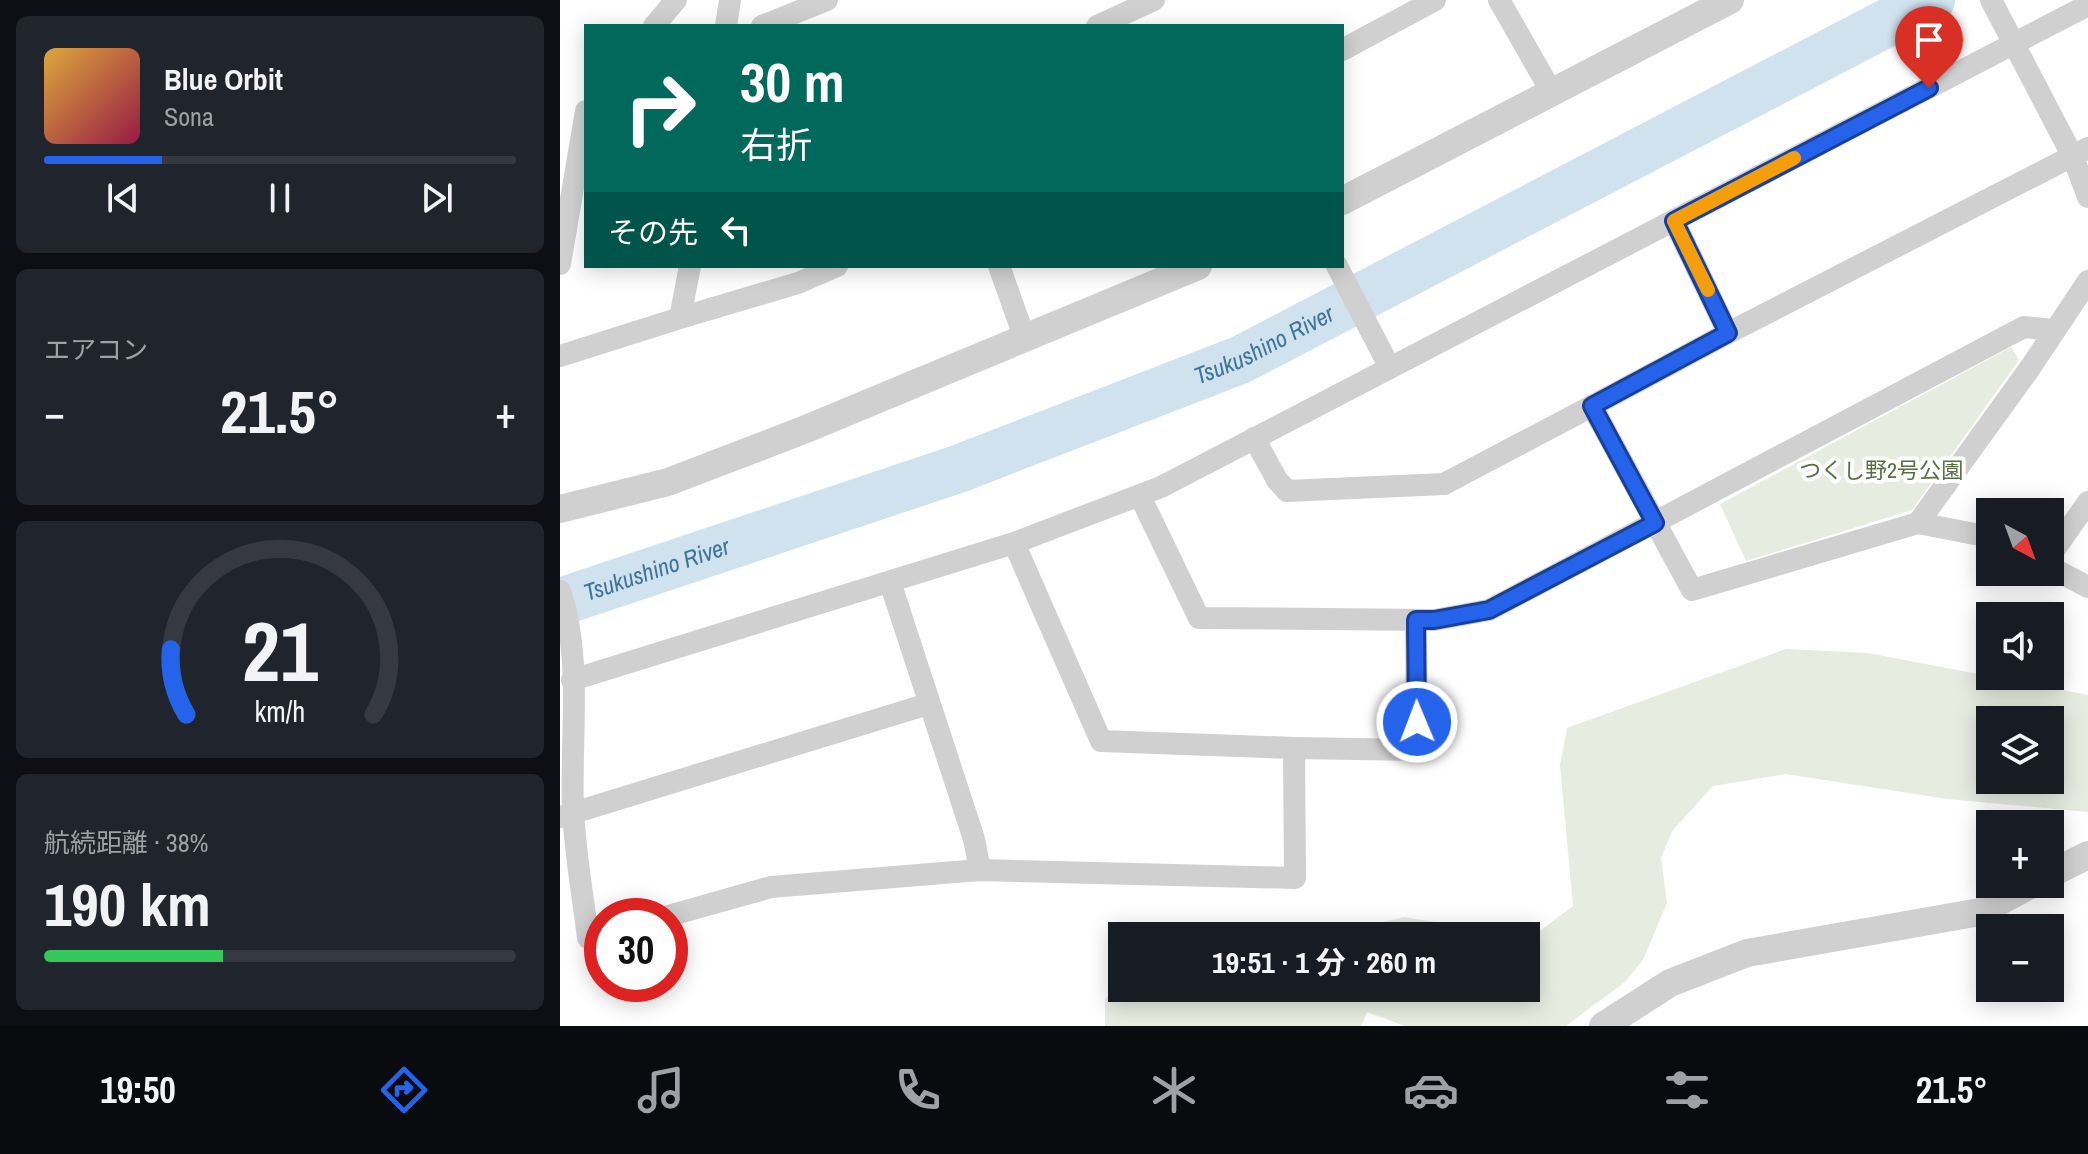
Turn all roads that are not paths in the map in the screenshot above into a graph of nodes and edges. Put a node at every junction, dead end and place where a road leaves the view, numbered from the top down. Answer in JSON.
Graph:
{"nodes":[{"id":1,"x":676,"y":0,"type":"edge"},
{"id":2,"x":730,"y":0,"type":"edge"},
{"id":3,"x":827,"y":0,"type":"edge"},
{"id":4,"x":1154,"y":0,"type":"edge"},
{"id":5,"x":1435,"y":0,"type":"edge"},
{"id":6,"x":1499,"y":0,"type":"edge"},
{"id":7,"x":1730,"y":0,"type":"edge"},
{"id":8,"x":1991,"y":0,"type":"edge"},
{"id":9,"x":2088,"y":5,"type":"edge"},
{"id":10,"x":1128,"y":13,"type":"edge"},
{"id":11,"x":656,"y":24,"type":"edge"},
{"id":12,"x":726,"y":24,"type":"edge"},
{"id":13,"x":767,"y":24,"type":"edge"},
{"id":14,"x":1102,"y":24,"type":"edge"},
{"id":15,"x":2014,"y":44,"type":"junction"},
{"id":16,"x":1344,"y":49,"type":"edge"},
{"id":17,"x":1551,"y":91,"type":"junction"},
{"id":18,"x":584,"y":123,"type":"edge"},
{"id":19,"x":2080,"y":152,"type":"edge"},
{"id":20,"x":2088,"y":197,"type":"edge"},
{"id":21,"x":1344,"y":200,"type":"edge"},
{"id":22,"x":1674,"y":221,"type":"junction"},
{"id":23,"x":560,"y":264,"type":"edge"},
{"id":24,"x":690,"y":268,"type":"edge"},
{"id":25,"x":832,"y":268,"type":"edge"},
{"id":26,"x":1000,"y":268,"type":"edge"},
{"id":27,"x":1193,"y":268,"type":"edge"},
{"id":28,"x":1338,"y":268,"type":"edge"},
{"id":29,"x":2088,"y":281,"type":"edge"},
{"id":30,"x":680,"y":318,"type":"junction"},
{"id":31,"x":2053,"y":330,"type":"junction"},
{"id":32,"x":1728,"y":333,"type":"junction"},
{"id":33,"x":1025,"y":339,"type":"junction"},
{"id":34,"x":560,"y":356,"type":"edge"},
{"id":35,"x":1390,"y":368,"type":"junction"},
{"id":36,"x":1592,"y":406,"type":"junction"},
{"id":37,"x":1254,"y":438,"type":"junction"},
{"id":38,"x":1140,"y":496,"type":"junction"},
{"id":39,"x":2088,"y":502,"type":"edge"},
{"id":40,"x":560,"y":509,"type":"edge"},
{"id":41,"x":1655,"y":523,"type":"junction"},
{"id":42,"x":1918,"y":523,"type":"junction"},
{"id":43,"x":1976,"y":534,"type":"edge"},
{"id":44,"x":2064,"y":536,"type":"edge"},
{"id":45,"x":1014,"y":543,"type":"junction"},
{"id":46,"x":2064,"y":574,"type":"edge"},
{"id":47,"x":890,"y":582,"type":"junction"},
{"id":48,"x":2088,"y":587,"type":"edge"},
{"id":49,"x":560,"y":591,"type":"edge"},
{"id":50,"x":1416,"y":620,"type":"junction"},
{"id":51,"x":572,"y":680,"type":"junction"},
{"id":52,"x":928,"y":704,"type":"junction"},
{"id":53,"x":1294,"y":748,"type":"junction"},
{"id":54,"x":567,"y":815,"type":"edge"},
{"id":55,"x":2088,"y":855,"type":"edge"},
{"id":56,"x":2064,"y":867,"type":"edge"},
{"id":57,"x":980,"y":870,"type":"junction"},
{"id":58,"x":2006,"y":898,"type":"edge"},
{"id":59,"x":688,"y":910,"type":"edge"},
{"id":60,"x":584,"y":915,"type":"edge"},
{"id":61,"x":1603,"y":1026,"type":"edge"}],
"edges":[{"from":1,"to":11,"type":"street"},
{"from":2,"to":12,"type":"street"},
{"from":3,"to":13,"type":"street"},
{"from":4,"to":10,"type":"street"},
{"from":5,"to":16,"type":"street"},
{"from":6,"to":17,"type":"street"},
{"from":7,"to":17,"type":"street"},
{"from":8,"to":15,"type":"street"},
{"from":9,"to":15,"type":"street"},
{"from":10,"to":14,"type":"street"},
{"from":15,"to":19,"type":"street"},
{"from":15,"to":22,"type":"street"},
{"from":17,"to":21,"type":"street"},
{"from":18,"to":23,"type":"street"},
{"from":19,"to":20,"type":"street"},
{"from":19,"to":32,"type":"street"},
{"from":22,"to":32,"type":"street"},
{"from":22,"to":35,"type":"street"},
{"from":24,"to":30,"type":"street"},
{"from":25,"to":30,"type":"street"},
{"from":26,"to":33,"type":"street"},
{"from":27,"to":33,"type":"street"},
{"from":28,"to":35,"type":"street"},
{"from":29,"to":31,"type":"street"},
{"from":30,"to":34,"type":"street"},
{"from":31,"to":41,"type":"street"},
{"from":31,"to":42,"type":"street"},
{"from":32,"to":36,"type":"street"},
{"from":33,"to":40,"type":"street"},
{"from":35,"to":37,"type":"street"},
{"from":36,"to":37,"type":"street"},
{"from":36,"to":41,"type":"street"},
{"from":37,"to":38,"type":"street"},
{"from":38,"to":45,"type":"street"},
{"from":38,"to":50,"type":"street"},
{"from":39,"to":44,"type":"street"},
{"from":41,"to":42,"type":"street"},
{"from":41,"to":50,"type":"street"},
{"from":42,"to":43,"type":"street"},
{"from":45,"to":47,"type":"street"},
{"from":45,"to":53,"type":"street"},
{"from":46,"to":48,"type":"street"},
{"from":47,"to":51,"type":"street"},
{"from":47,"to":52,"type":"street"},
{"from":49,"to":51,"type":"street"},
{"from":50,"to":53,"type":"street"},
{"from":51,"to":54,"type":"street"},
{"from":52,"to":54,"type":"street"},
{"from":52,"to":57,"type":"street"},
{"from":53,"to":57,"type":"street"},
{"from":54,"to":60,"type":"street"},
{"from":55,"to":56,"type":"street"},
{"from":57,"to":59,"type":"street"},
{"from":58,"to":61,"type":"street"}]}
